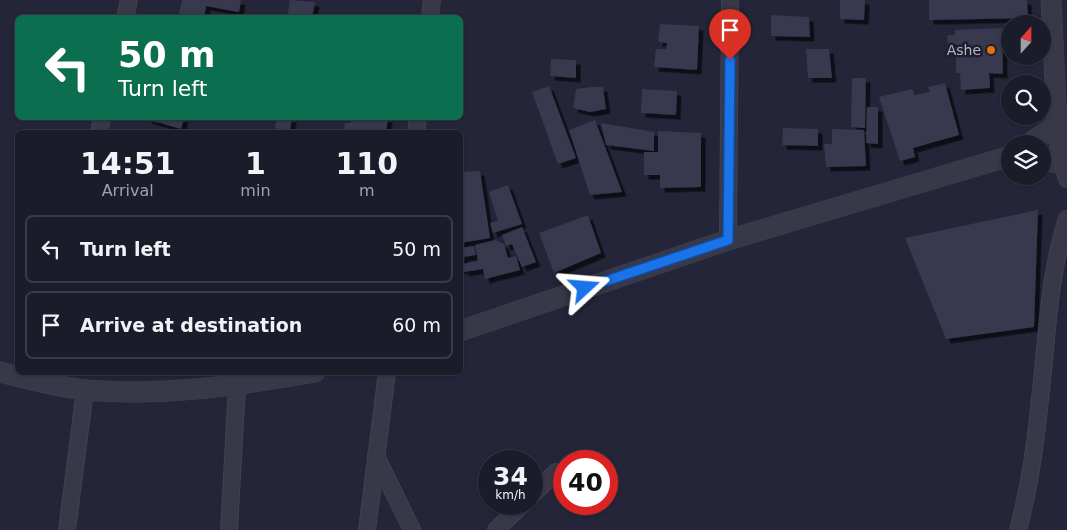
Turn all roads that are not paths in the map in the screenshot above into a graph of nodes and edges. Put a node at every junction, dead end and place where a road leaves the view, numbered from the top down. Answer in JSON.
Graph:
{"nodes":[{"id":1,"x":129,"y":0,"type":"edge"},
{"id":2,"x":432,"y":0,"type":"edge"},
{"id":3,"x":730,"y":0,"type":"edge"},
{"id":4,"x":1051,"y":0,"type":"edge"},
{"id":5,"x":126,"y":15,"type":"edge"},
{"id":6,"x":430,"y":15,"type":"edge"},
{"id":7,"x":1062,"y":122,"type":"edge"},
{"id":8,"x":1043,"y":135,"type":"edge"},
{"id":9,"x":1001,"y":159,"type":"edge"},
{"id":10,"x":1060,"y":166,"type":"edge"},
{"id":11,"x":1067,"y":219,"type":"edge"},
{"id":12,"x":728,"y":240,"type":"junction"},
{"id":13,"x":463,"y":330,"type":"edge"},
{"id":14,"x":0,"y":372,"type":"edge"},
{"id":15,"x":15,"y":374,"type":"edge"},
{"id":16,"x":26,"y":375,"type":"edge"},
{"id":17,"x":298,"y":375,"type":"edge"},
{"id":18,"x":387,"y":375,"type":"edge"},
{"id":19,"x":44,"y":377,"type":"edge"},
{"id":20,"x":237,"y":386,"type":"junction"},
{"id":21,"x":85,"y":390,"type":"junction"},
{"id":22,"x":376,"y":456,"type":"junction"},
{"id":23,"x":553,"y":475,"type":"edge"},
{"id":24,"x":543,"y":484,"type":"edge"},
{"id":25,"x":512,"y":515,"type":"edge"},
{"id":26,"x":67,"y":530,"type":"edge"},
{"id":27,"x":229,"y":530,"type":"edge"},
{"id":28,"x":367,"y":530,"type":"edge"},
{"id":29,"x":412,"y":530,"type":"edge"},
{"id":30,"x":496,"y":530,"type":"edge"},
{"id":31,"x":1018,"y":530,"type":"edge"}],
"edges":[{"from":1,"to":5,"type":"street"},
{"from":2,"to":6,"type":"street"},
{"from":3,"to":12,"type":"street"},
{"from":4,"to":7,"type":"street"},
{"from":7,"to":8,"type":"street"},
{"from":7,"to":10,"type":"street"},
{"from":9,"to":12,"type":"street"},
{"from":11,"to":31,"type":"street"},
{"from":12,"to":13,"type":"street"},
{"from":14,"to":15,"type":"street"},
{"from":16,"to":19,"type":"street"},
{"from":17,"to":20,"type":"street"},
{"from":18,"to":22,"type":"street"},
{"from":19,"to":21,"type":"street"},
{"from":20,"to":21,"type":"street"},
{"from":20,"to":27,"type":"street"},
{"from":21,"to":26,"type":"street"},
{"from":22,"to":28,"type":"street"},
{"from":22,"to":29,"type":"street"},
{"from":23,"to":24,"type":"street"},
{"from":25,"to":30,"type":"street"}]}
